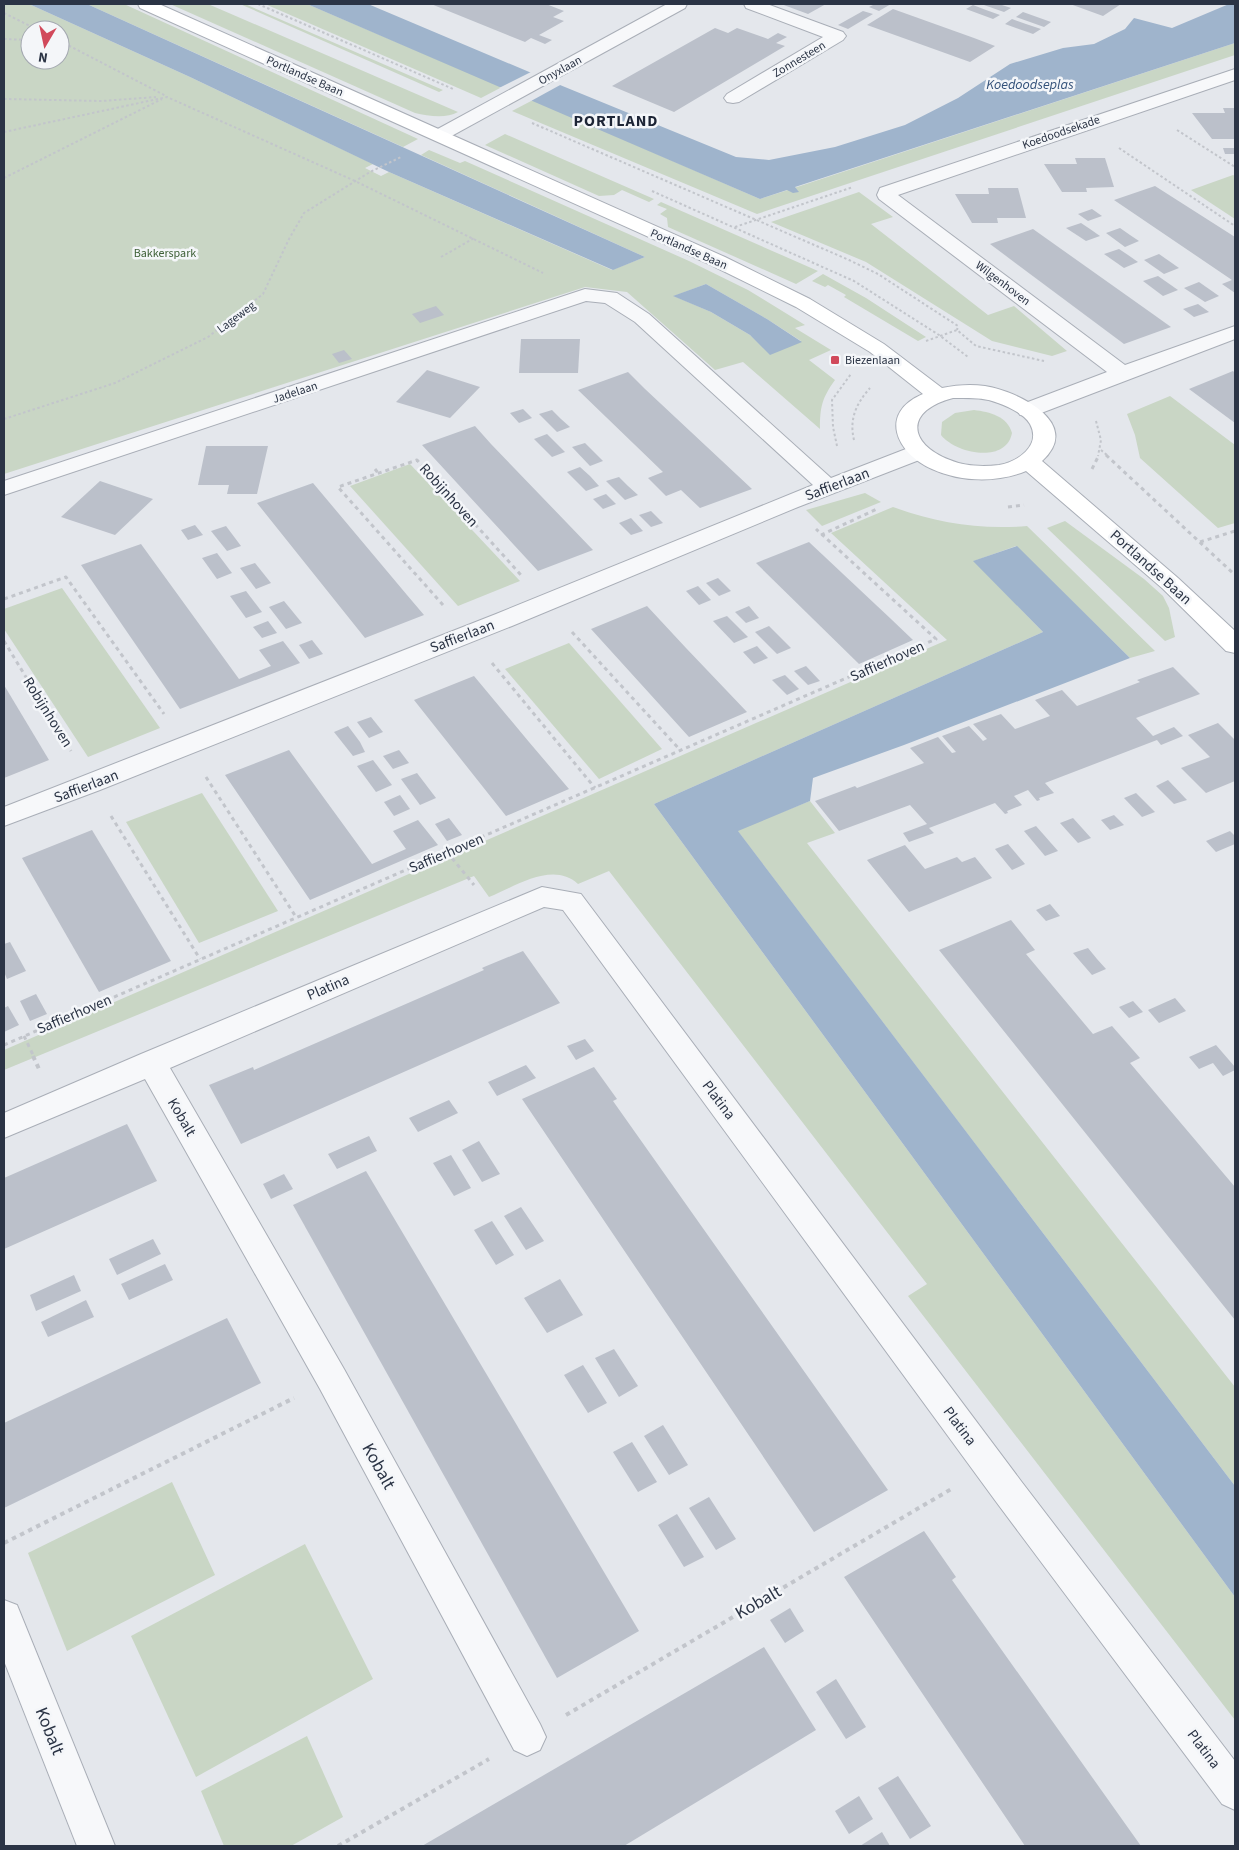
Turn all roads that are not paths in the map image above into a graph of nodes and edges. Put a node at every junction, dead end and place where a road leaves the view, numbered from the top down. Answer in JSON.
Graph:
{"nodes":[{"id":1,"x":146,"y":4,"type":"edge"},
{"id":2,"x":679,"y":4,"type":"edge"},
{"id":3,"x":752,"y":4,"type":"edge"},
{"id":4,"x":1235,"y":74,"type":"edge"},
{"id":5,"x":733,"y":98,"type":"dead end"},
{"id":6,"x":440,"y":136,"type":"junction"},
{"id":7,"x":887,"y":192,"type":"joint"},
{"id":8,"x":1235,"y":332,"type":"edge"},
{"id":9,"x":1122,"y":373,"type":"junction"},
{"id":10,"x":938,"y":396,"type":"junction"},
{"id":11,"x":1028,"y":410,"type":"junction"},
{"id":12,"x":919,"y":452,"type":"junction"},
{"id":13,"x":1028,"y":461,"type":"junction"},
{"id":14,"x":828,"y":487,"type":"junction"},
{"id":15,"x":4,"y":488,"type":"edge"},
{"id":16,"x":1235,"y":645,"type":"edge"},
{"id":17,"x":4,"y":817,"type":"edge"},
{"id":18,"x":151,"y":1062,"type":"junction"},
{"id":19,"x":4,"y":1126,"type":"edge"},
{"id":20,"x":4,"y":1617,"type":"edge"},
{"id":21,"x":527,"y":1737,"type":"road end"},
{"id":22,"x":1235,"y":1791,"type":"edge"},
{"id":23,"x":96,"y":1846,"type":"edge"}],
"edges":[{"from":1,"to":6,"type":"street","name":"Portlandse Baan"},
{"from":2,"to":6,"type":"street","name":"Onyxlaan"},
{"from":3,"to":5,"type":"street","name":"Zonnesteen"},
{"from":4,"to":7,"type":"street","name":"Koedoodsekade"},
{"from":6,"to":10,"type":"street","name":"Portlandse Baan"},
{"from":7,"to":9,"type":"street","name":"Wilgenhoven"},
{"from":8,"to":9,"type":"street"},
{"from":9,"to":11,"type":"street"},
{"from":10,"to":11,"type":"street"},
{"from":10,"to":12,"type":"street"},
{"from":11,"to":13,"type":"street"},
{"from":12,"to":13,"type":"street"},
{"from":12,"to":14,"type":"street","name":"Saffierlaan"},
{"from":13,"to":16,"type":"street","name":"Portlandse Baan"},
{"from":14,"to":15,"type":"street","name":"Jadelaan"},
{"from":14,"to":17,"type":"street","name":"Saffierlaan"},
{"from":18,"to":19,"type":"street","name":"Platina"},
{"from":18,"to":21,"type":"street","name":"Kobalt"},
{"from":18,"to":22,"type":"street","name":"Platina"},
{"from":20,"to":23,"type":"street","name":"Kobalt"}]}
